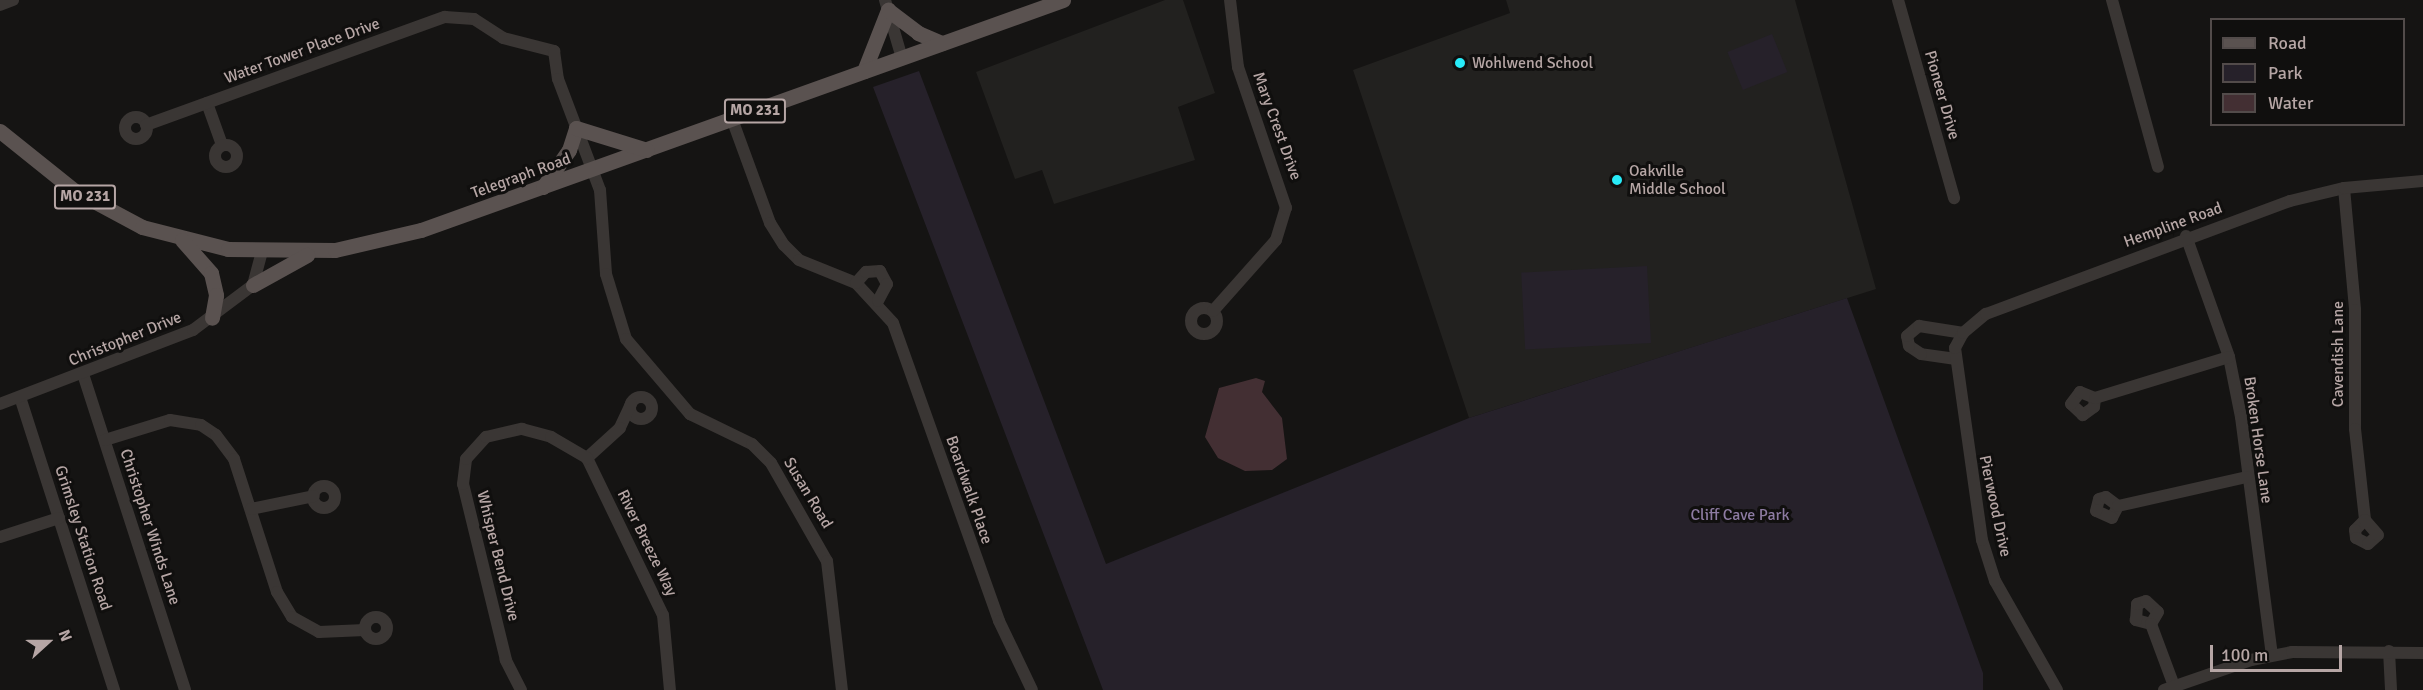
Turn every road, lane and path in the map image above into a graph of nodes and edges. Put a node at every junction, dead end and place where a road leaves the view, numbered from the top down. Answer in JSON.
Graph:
{"nodes":[{"id":1,"x":13,"y":0,"type":"edge"},
{"id":2,"x":1063,"y":0,"type":"edge"},
{"id":3,"x":1230,"y":0,"type":"edge"},
{"id":4,"x":1899,"y":0,"type":"edge"},
{"id":5,"x":2112,"y":0,"type":"edge"},
{"id":6,"x":0,"y":5,"type":"edge"},
{"id":7,"x":886,"y":5,"type":"edge"},
{"id":8,"x":942,"y":43,"type":"junction"},
{"id":9,"x":902,"y":58,"type":"junction"},
{"id":10,"x":864,"y":71,"type":"junction"},
{"id":11,"x":207,"y":104,"type":"junction"},
{"id":12,"x":732,"y":119,"type":"junction"},
{"id":13,"x":146,"y":125,"type":"dead end"},
{"id":14,"x":576,"y":128,"type":"junction"},
{"id":15,"x":0,"y":131,"type":"edge"},
{"id":16,"x":222,"y":146,"type":"dead end"},
{"id":17,"x":647,"y":150,"type":"junction"},
{"id":18,"x":2158,"y":167,"type":"dead end"},
{"id":19,"x":592,"y":170,"type":"junction"},
{"id":20,"x":2423,"y":181,"type":"edge"},
{"id":21,"x":543,"y":187,"type":"junction"},
{"id":22,"x":2344,"y":188,"type":"junction"},
{"id":23,"x":1954,"y":198,"type":"dead end"},
{"id":24,"x":2186,"y":236,"type":"junction"},
{"id":25,"x":182,"y":240,"type":"junction"},
{"id":26,"x":262,"y":252,"type":"junction"},
{"id":27,"x":312,"y":252,"type":"junction"},
{"id":28,"x":856,"y":283,"type":"junction"},
{"id":29,"x":252,"y":285,"type":"junction"},
{"id":30,"x":878,"y":301,"type":"junction"},
{"id":31,"x":1213,"y":311,"type":"dead end"},
{"id":32,"x":212,"y":318,"type":"junction"},
{"id":33,"x":1963,"y":333,"type":"junction"},
{"id":34,"x":1955,"y":354,"type":"junction"},
{"id":35,"x":2229,"y":357,"type":"junction"},
{"id":36,"x":83,"y":374,"type":"junction"},
{"id":37,"x":663,"y":389,"type":"junction"},
{"id":38,"x":20,"y":398,"type":"junction"},
{"id":39,"x":2095,"y":398,"type":"dead end"},
{"id":40,"x":650,"y":401,"type":"junction"},
{"id":41,"x":0,"y":404,"type":"edge"},
{"id":42,"x":631,"y":404,"type":"junction"},
{"id":43,"x":642,"y":419,"type":"junction"},
{"id":44,"x":620,"y":428,"type":"junction"},
{"id":45,"x":105,"y":440,"type":"junction"},
{"id":46,"x":587,"y":458,"type":"junction"},
{"id":47,"x":2247,"y":477,"type":"junction"},
{"id":48,"x":314,"y":496,"type":"dead end"},
{"id":49,"x":2118,"y":506,"type":"dead end"},
{"id":50,"x":251,"y":509,"type":"junction"},
{"id":51,"x":59,"y":518,"type":"junction"},
{"id":52,"x":2365,"y":520,"type":"dead end"},
{"id":53,"x":0,"y":537,"type":"edge"},
{"id":54,"x":2151,"y":624,"type":"dead end"},
{"id":55,"x":365,"y":630,"type":"dead end"},
{"id":56,"x":2390,"y":651,"type":"junction"},
{"id":57,"x":2423,"y":653,"type":"edge"},
{"id":58,"x":2272,"y":655,"type":"junction"},
{"id":59,"x":2169,"y":688,"type":"edge"},
{"id":60,"x":114,"y":690,"type":"edge"},
{"id":61,"x":185,"y":690,"type":"edge"},
{"id":62,"x":521,"y":690,"type":"edge"},
{"id":63,"x":670,"y":690,"type":"edge"},
{"id":64,"x":842,"y":690,"type":"edge"},
{"id":65,"x":1032,"y":690,"type":"edge"},
{"id":66,"x":2057,"y":690,"type":"edge"},
{"id":67,"x":2391,"y":690,"type":"edge"}],
"edges":[{"from":1,"to":6,"type":"street"},
{"from":2,"to":8,"type":"main road","name":"Telegraph Road","number":"MO 231"},
{"from":3,"to":31,"type":"street","name":"Mary Crest Drive"},
{"from":4,"to":23,"type":"street","name":"Pioneer Drive"},
{"from":5,"to":18,"type":"street"},
{"from":7,"to":8,"type":"main road"},
{"from":7,"to":9,"type":"street"},
{"from":7,"to":10,"type":"main road"},
{"from":8,"to":9,"type":"main road","name":"Telegraph Road","number":"MO 231"},
{"from":9,"to":10,"type":"main road","name":"Telegraph Road","number":"MO 231"},
{"from":10,"to":12,"type":"main road","name":"Telegraph Road","number":"MO 231"},
{"from":11,"to":13,"type":"street","name":"Water Tower Place Drive"},
{"from":11,"to":14,"type":"street","name":"Water Tower Place Drive"},
{"from":11,"to":16,"type":"street"},
{"from":12,"to":17,"type":"main road","name":"Telegraph Road","number":"MO 231"},
{"from":12,"to":28,"type":"street","name":"Boardwalk Place"},
{"from":14,"to":17,"type":"main road"},
{"from":14,"to":19,"type":"street","name":"Water Tower Place Drive"},
{"from":14,"to":21,"type":"main road"},
{"from":15,"to":25,"type":"main road","name":"Telegraph Road","number":"MO 231"},
{"from":17,"to":19,"type":"main road","name":"Telegraph Road","number":"MO 231"},
{"from":19,"to":21,"type":"main road","name":"Telegraph Road","number":"MO 231"},
{"from":19,"to":37,"type":"street","name":"Susan Road"},
{"from":20,"to":22,"type":"street","name":"Hempline Road"},
{"from":21,"to":27,"type":"main road","name":"Telegraph Road","number":"MO 231"},
{"from":22,"to":24,"type":"street","name":"Hempline Road"},
{"from":22,"to":52,"type":"street","name":"Cavendish Lane"},
{"from":24,"to":33,"type":"street","name":"Hempline Road"},
{"from":24,"to":35,"type":"street","name":"Broken Horse Lane"},
{"from":25,"to":26,"type":"main road","name":"Telegraph Road","number":"MO 231"},
{"from":25,"to":32,"type":"main road"},
{"from":26,"to":27,"type":"main road","name":"Telegraph Road","number":"MO 231"},
{"from":26,"to":29,"type":"street"},
{"from":27,"to":29,"type":"main road"},
{"from":28,"to":30,"type":"street","name":"Boardwalk Place"},
{"from":28,"to":30,"type":"street"},
{"from":29,"to":32,"type":"street","name":"Christopher Drive"},
{"from":30,"to":65,"type":"street","name":"Boardwalk Place"},
{"from":32,"to":36,"type":"street","name":"Christopher Drive"},
{"from":33,"to":34,"type":"street","name":"Hempline Road"},
{"from":33,"to":34,"type":"street"},
{"from":34,"to":66,"type":"street","name":"Pierwood Drive"},
{"from":35,"to":39,"type":"street"},
{"from":35,"to":47,"type":"street","name":"Broken Horse Lane"},
{"from":36,"to":38,"type":"street","name":"Christopher Drive"},
{"from":36,"to":45,"type":"street","name":"Christopher Winds Lane"},
{"from":37,"to":40,"type":"street"},
{"from":37,"to":64,"type":"street","name":"Susan Road"},
{"from":38,"to":41,"type":"street","name":"Christopher Drive"},
{"from":38,"to":51,"type":"street","name":"Grimsley Station Road"},
{"from":40,"to":42,"type":"street"},
{"from":40,"to":43,"type":"street"},
{"from":42,"to":43,"type":"street"},
{"from":42,"to":44,"type":"street"},
{"from":43,"to":44,"type":"street"},
{"from":44,"to":46,"type":"street"},
{"from":45,"to":50,"type":"street"},
{"from":45,"to":61,"type":"street","name":"Christopher Winds Lane"},
{"from":46,"to":62,"type":"street","name":"Whisper Bend Drive"},
{"from":46,"to":63,"type":"street","name":"River Breeze Way"},
{"from":47,"to":49,"type":"street"},
{"from":47,"to":58,"type":"street","name":"Broken Horse Lane"},
{"from":48,"to":50,"type":"street"},
{"from":50,"to":55,"type":"street"},
{"from":51,"to":53,"type":"street"},
{"from":51,"to":60,"type":"street","name":"Grimsley Station Road"},
{"from":54,"to":59,"type":"street"},
{"from":56,"to":57,"type":"street"},
{"from":56,"to":58,"type":"street"},
{"from":56,"to":67,"type":"street"},
{"from":58,"to":59,"type":"street"}]}
